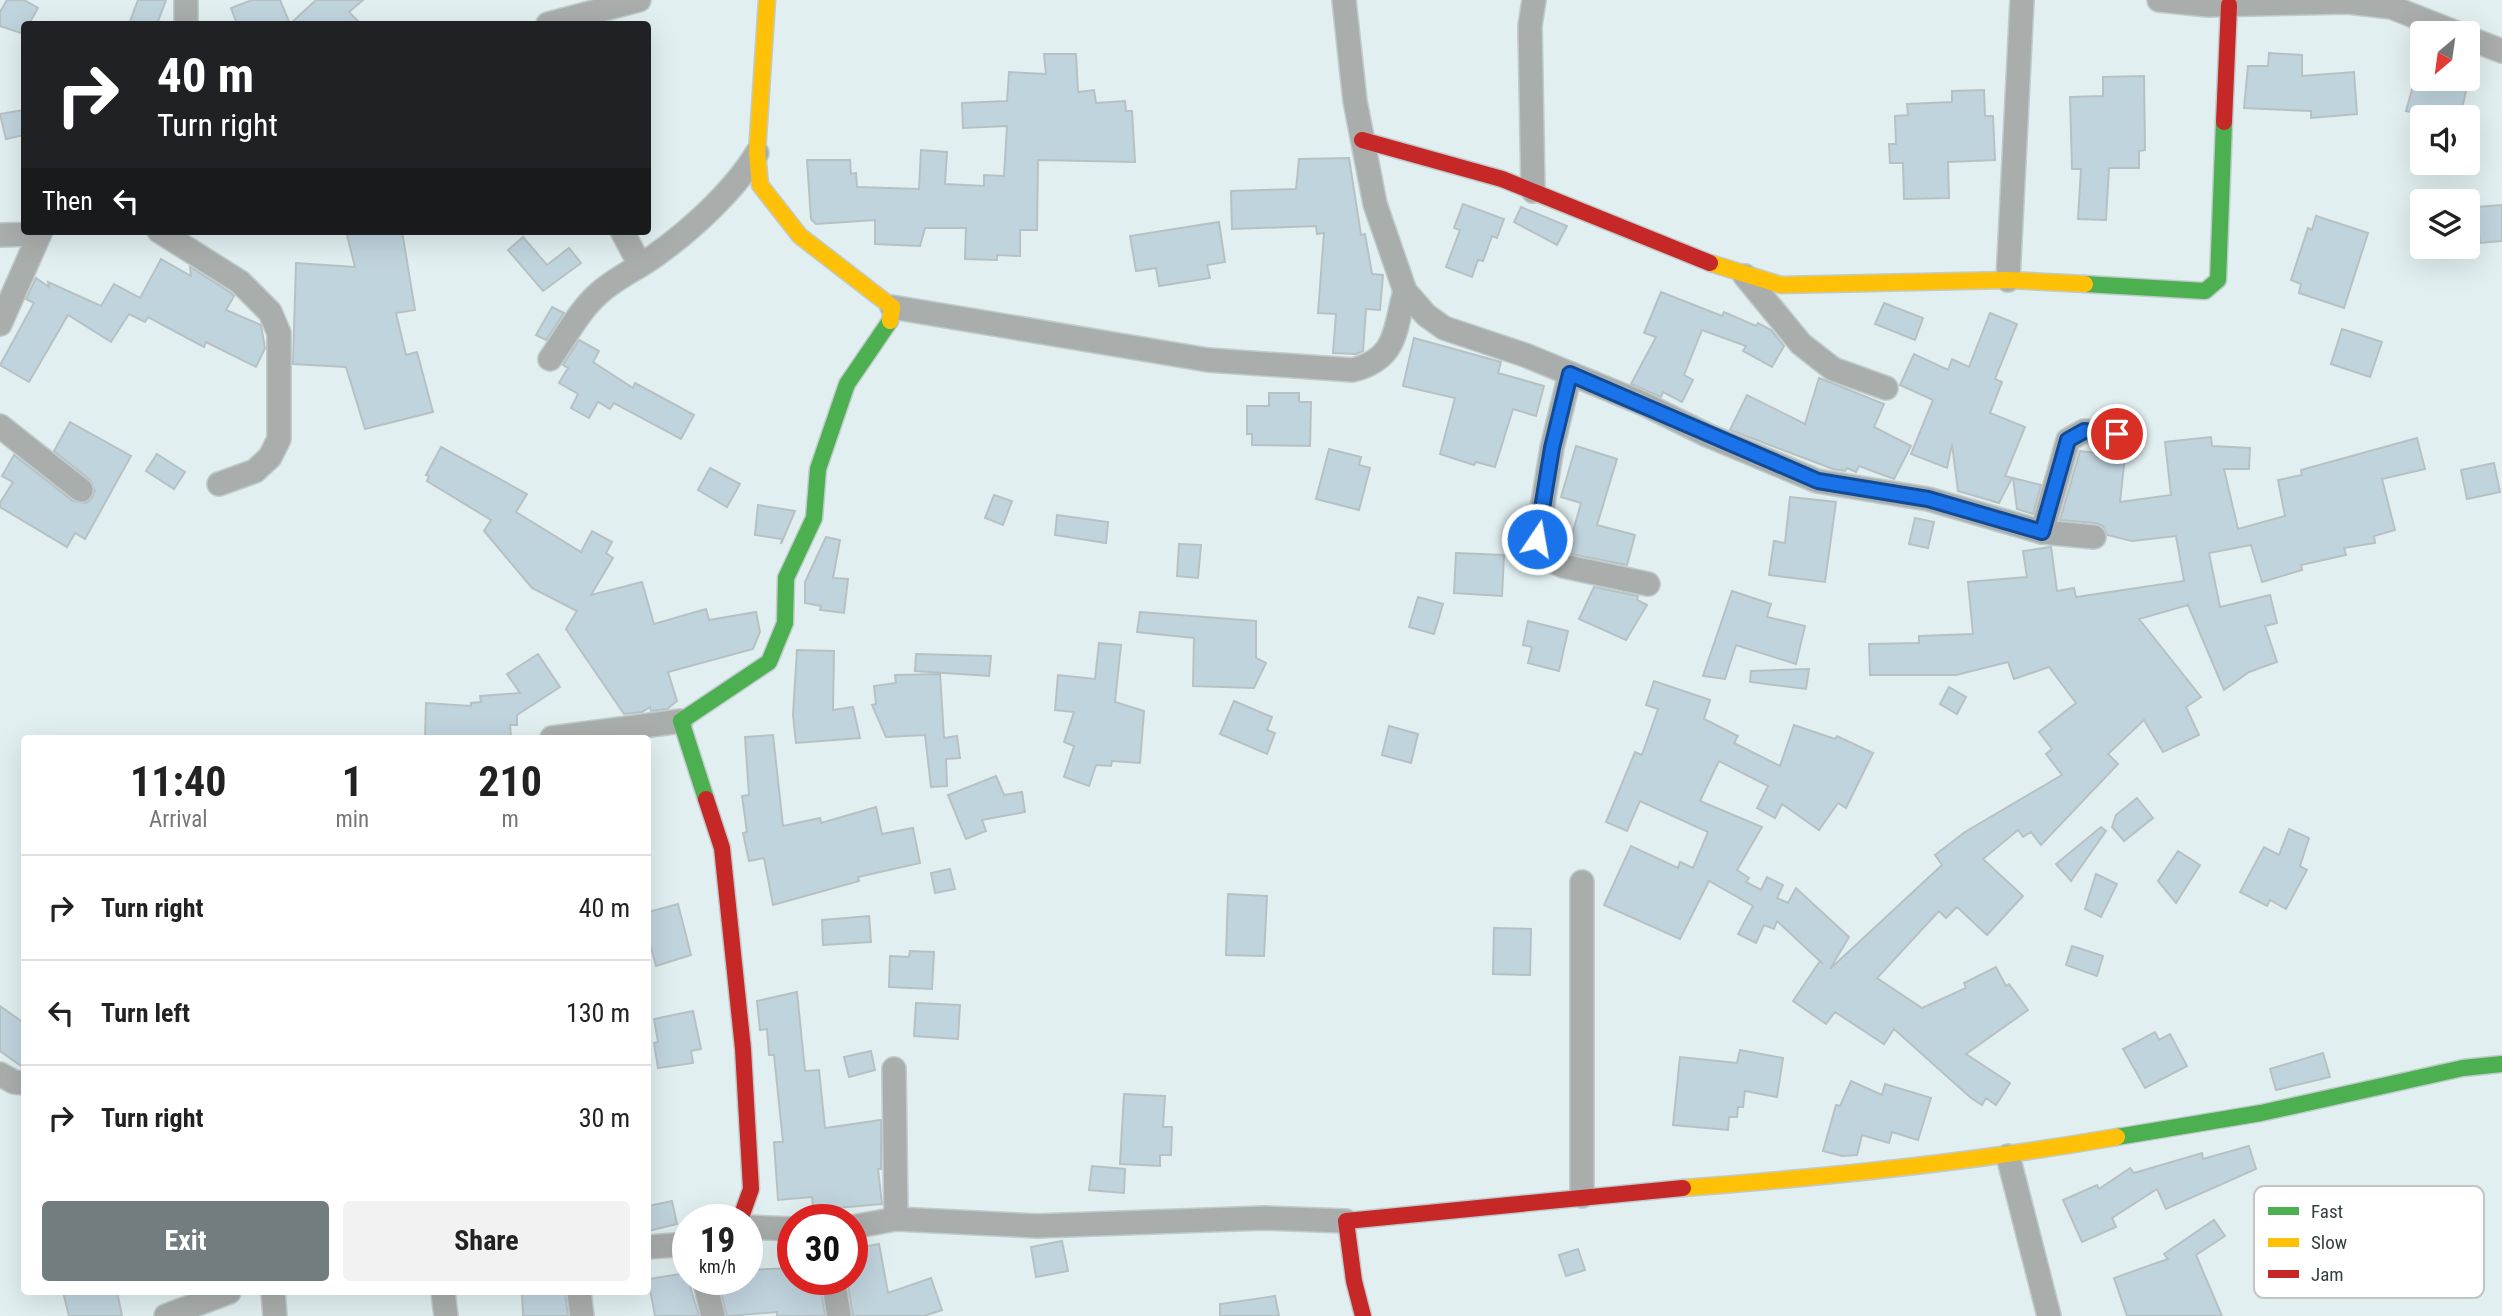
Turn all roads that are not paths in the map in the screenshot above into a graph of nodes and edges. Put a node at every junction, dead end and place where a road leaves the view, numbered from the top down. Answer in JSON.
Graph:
{"nodes":[{"id":1,"x":187,"y":0,"type":"edge"},
{"id":2,"x":639,"y":0,"type":"edge"},
{"id":3,"x":767,"y":0,"type":"edge"},
{"id":4,"x":1344,"y":0,"type":"edge"},
{"id":5,"x":1534,"y":0,"type":"edge"},
{"id":6,"x":2022,"y":0,"type":"edge"},
{"id":7,"x":2159,"y":0,"type":"edge"},
{"id":8,"x":2389,"y":4,"type":"edge"},
{"id":9,"x":2229,"y":5,"type":"junction"},
{"id":10,"x":186,"y":21,"type":"edge"},
{"id":11,"x":559,"y":21,"type":"edge"},
{"id":12,"x":2429,"y":21,"type":"edge"},
{"id":13,"x":2480,"y":42,"type":"edge"},
{"id":14,"x":2502,"y":51,"type":"edge"},
{"id":15,"x":1362,"y":140,"type":"junction"},
{"id":16,"x":757,"y":153,"type":"junction"},
{"id":17,"x":1533,"y":191,"type":"junction"},
{"id":18,"x":21,"y":233,"type":"edge"},
{"id":19,"x":0,"y":234,"type":"edge"},
{"id":20,"x":39,"y":235,"type":"edge"},
{"id":21,"x":165,"y":235,"type":"edge"},
{"id":22,"x":624,"y":235,"type":"edge"},
{"id":23,"x":640,"y":265,"type":"junction"},
{"id":24,"x":1745,"y":276,"type":"junction"},
{"id":25,"x":2008,"y":281,"type":"junction"},
{"id":26,"x":1405,"y":291,"type":"junction"},
{"id":27,"x":892,"y":307,"type":"junction"},
{"id":28,"x":0,"y":324,"type":"edge"},
{"id":29,"x":550,"y":359,"type":"dead end"},
{"id":30,"x":1570,"y":374,"type":"junction"},
{"id":31,"x":1886,"y":388,"type":"dead end"},
{"id":32,"x":0,"y":426,"type":"edge"},
{"id":33,"x":2128,"y":434,"type":"dead end"},
{"id":34,"x":219,"y":485,"type":"dead end"},
{"id":35,"x":81,"y":490,"type":"dead end"},
{"id":36,"x":2042,"y":532,"type":"junction"},
{"id":37,"x":2094,"y":537,"type":"dead end"},
{"id":38,"x":1648,"y":584,"type":"dead end"},
{"id":39,"x":681,"y":720,"type":"junction"},
{"id":40,"x":574,"y":735,"type":"edge"},
{"id":41,"x":1582,"y":882,"type":"dead end"},
{"id":42,"x":2502,"y":1064,"type":"edge"},
{"id":43,"x":894,"y":1069,"type":"dead end"},
{"id":44,"x":0,"y":1074,"type":"edge"},
{"id":45,"x":21,"y":1083,"type":"edge"},
{"id":46,"x":2008,"y":1156,"type":"junction"},
{"id":47,"x":1582,"y":1196,"type":"junction"},
{"id":48,"x":748,"y":1204,"type":"edge"},
{"id":49,"x":895,"y":1219,"type":"junction"},
{"id":50,"x":1346,"y":1221,"type":"junction"},
{"id":51,"x":868,"y":1224,"type":"edge"},
{"id":52,"x":672,"y":1245,"type":"edge"},
{"id":53,"x":651,"y":1247,"type":"edge"},
{"id":54,"x":221,"y":1295,"type":"edge"},
{"id":55,"x":273,"y":1295,"type":"edge"},
{"id":56,"x":443,"y":1295,"type":"edge"},
{"id":57,"x":579,"y":1295,"type":"edge"},
{"id":58,"x":708,"y":1295,"type":"edge"},
{"id":59,"x":836,"y":1295,"type":"edge"},
{"id":60,"x":166,"y":1316,"type":"edge"},
{"id":61,"x":275,"y":1316,"type":"edge"},
{"id":62,"x":446,"y":1316,"type":"edge"},
{"id":63,"x":582,"y":1316,"type":"edge"},
{"id":64,"x":713,"y":1316,"type":"edge"},
{"id":65,"x":839,"y":1316,"type":"edge"},
{"id":66,"x":1363,"y":1316,"type":"edge"},
{"id":67,"x":2049,"y":1316,"type":"edge"}],
"edges":[{"from":1,"to":10,"type":"street"},
{"from":2,"to":11,"type":"street"},
{"from":3,"to":16,"type":"street"},
{"from":4,"to":15,"type":"street"},
{"from":5,"to":17,"type":"street"},
{"from":6,"to":25,"type":"street"},
{"from":7,"to":9,"type":"street"},
{"from":8,"to":9,"type":"street"},
{"from":8,"to":12,"type":"street"},
{"from":9,"to":25,"type":"street"},
{"from":13,"to":14,"type":"street"},
{"from":15,"to":17,"type":"street"},
{"from":15,"to":26,"type":"street"},
{"from":16,"to":23,"type":"street"},
{"from":16,"to":27,"type":"street"},
{"from":17,"to":24,"type":"street"},
{"from":18,"to":19,"type":"street"},
{"from":20,"to":28,"type":"street"},
{"from":21,"to":34,"type":"street"},
{"from":22,"to":23,"type":"street"},
{"from":23,"to":29,"type":"street"},
{"from":24,"to":25,"type":"street"},
{"from":24,"to":31,"type":"street"},
{"from":26,"to":27,"type":"street"},
{"from":26,"to":30,"type":"street"},
{"from":27,"to":39,"type":"street"},
{"from":30,"to":36,"type":"street"},
{"from":30,"to":38,"type":"street"},
{"from":32,"to":35,"type":"street"},
{"from":33,"to":36,"type":"street"},
{"from":36,"to":37,"type":"street"},
{"from":39,"to":40,"type":"street"},
{"from":39,"to":48,"type":"street"},
{"from":41,"to":47,"type":"street"},
{"from":42,"to":46,"type":"street"},
{"from":43,"to":49,"type":"street"},
{"from":44,"to":45,"type":"street"},
{"from":46,"to":47,"type":"street"},
{"from":46,"to":67,"type":"street"},
{"from":47,"to":50,"type":"street"},
{"from":49,"to":50,"type":"street"},
{"from":49,"to":51,"type":"street"},
{"from":50,"to":66,"type":"street"},
{"from":52,"to":53,"type":"street"},
{"from":54,"to":60,"type":"street"},
{"from":55,"to":61,"type":"street"},
{"from":56,"to":62,"type":"street"},
{"from":57,"to":63,"type":"street"},
{"from":58,"to":64,"type":"street"},
{"from":59,"to":65,"type":"street"}]}
